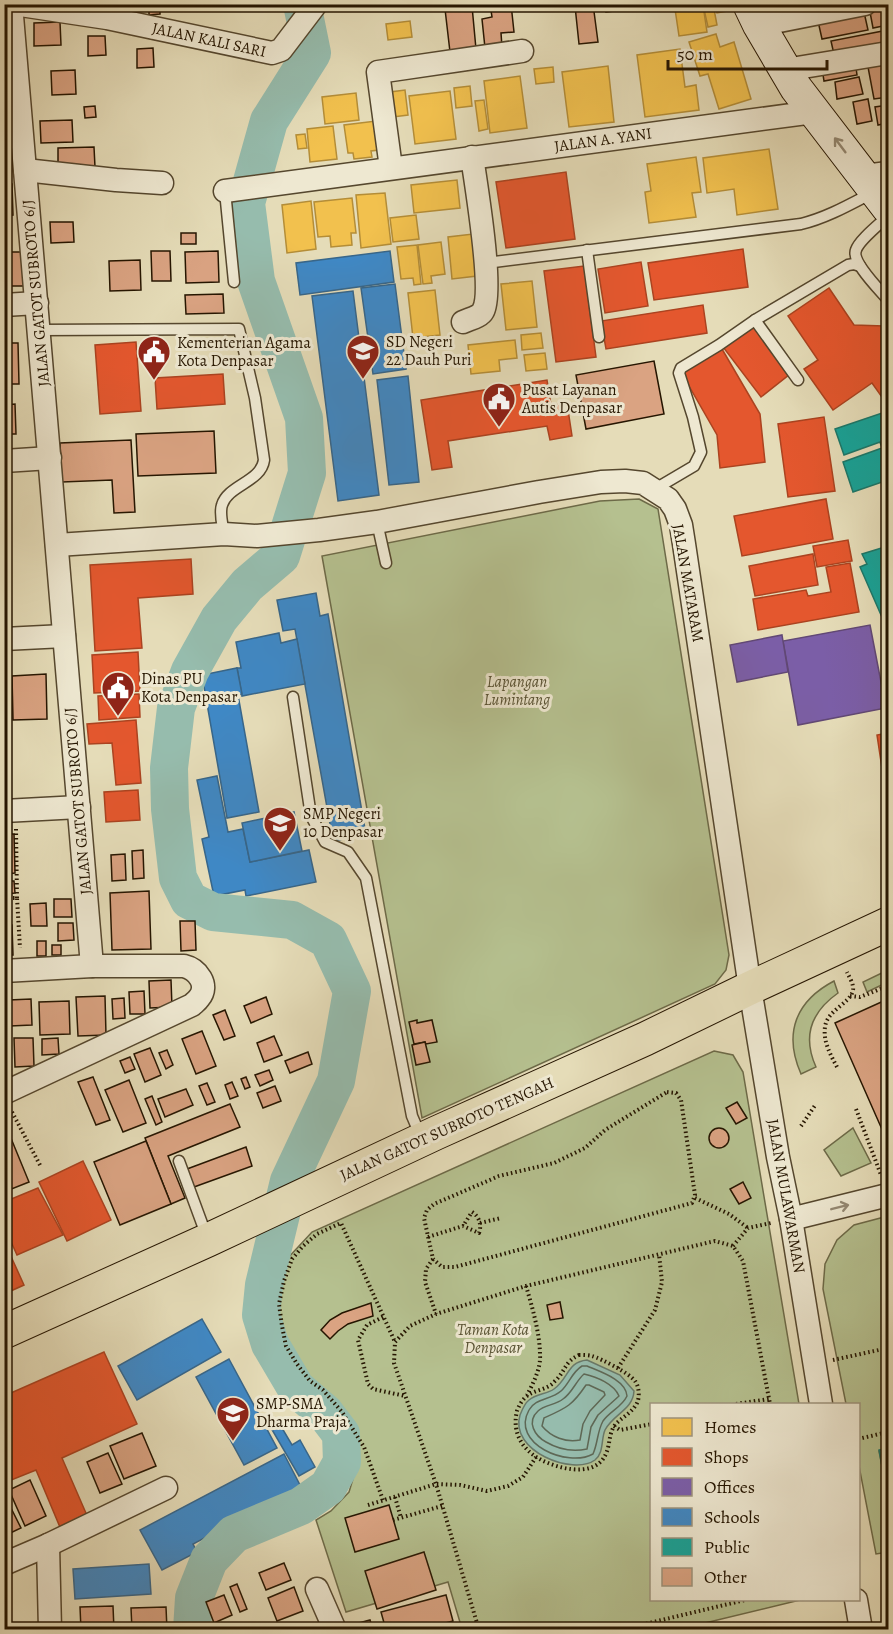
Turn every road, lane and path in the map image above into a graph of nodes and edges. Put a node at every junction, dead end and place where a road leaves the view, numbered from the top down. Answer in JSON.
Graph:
{"nodes":[{"id":1,"x":13,"y":4,"type":"edge"},
{"id":2,"x":865,"y":4,"type":"edge"},
{"id":3,"x":314,"y":6,"type":"edge"},
{"id":4,"x":754,"y":15,"type":"edge"},
{"id":5,"x":522,"y":51,"type":"dead end"},
{"id":6,"x":888,"y":53,"type":"edge"},
{"id":7,"x":785,"y":70,"type":"junction"},
{"id":8,"x":814,"y":112,"type":"junction"},
{"id":9,"x":472,"y":157,"type":"junction"},
{"id":10,"x":18,"y":161,"type":"edge"},
{"id":11,"x":392,"y":168,"type":"junction"},
{"id":12,"x":162,"y":183,"type":"dead end"},
{"id":13,"x":228,"y":190,"type":"joint"},
{"id":14,"x":881,"y":193,"type":"edge"},
{"id":15,"x":587,"y":250,"type":"junction"},
{"id":16,"x":486,"y":263,"type":"junction"},
{"id":17,"x":860,"y":266,"type":"junction"},
{"id":18,"x":234,"y":282,"type":"dead end"},
{"id":19,"x":888,"y":300,"type":"edge"},
{"id":20,"x":37,"y":303,"type":"junction"},
{"id":21,"x":4,"y":305,"type":"edge"},
{"id":22,"x":755,"y":320,"type":"junction"},
{"id":23,"x":463,"y":322,"type":"dead end"},
{"id":24,"x":39,"y":330,"type":"junction"},
{"id":25,"x":599,"y":337,"type":"dead end"},
{"id":26,"x":798,"y":380,"type":"dead end"},
{"id":27,"x":50,"y":459,"type":"junction"},
{"id":28,"x":4,"y":461,"type":"edge"},
{"id":29,"x":655,"y":489,"type":"junction"},
{"id":30,"x":377,"y":522,"type":"junction"},
{"id":31,"x":224,"y":534,"type":"junction"},
{"id":32,"x":57,"y":545,"type":"junction"},
{"id":33,"x":386,"y":563,"type":"dead end"},
{"id":34,"x":64,"y":636,"type":"junction"},
{"id":35,"x":4,"y":639,"type":"edge"},
{"id":36,"x":293,"y":697,"type":"dead end"},
{"id":37,"x":79,"y":807,"type":"junction"},
{"id":38,"x":10,"y":811,"type":"edge"},
{"id":39,"x":4,"y":898,"type":"edge"},
{"id":40,"x":17,"y":898,"type":"junction"},
{"id":41,"x":888,"y":924,"type":"edge"},
{"id":42,"x":92,"y":966,"type":"junction"},
{"id":43,"x":844,"y":966,"type":"dead end"},
{"id":44,"x":13,"y":971,"type":"edge"},
{"id":45,"x":888,"y":986,"type":"edge"},
{"id":46,"x":750,"y":988,"type":"junction"},
{"id":47,"x":850,"y":996,"type":"junction"},
{"id":48,"x":837,"y":1067,"type":"dead end"},
{"id":49,"x":7,"y":1100,"type":"edge"},
{"id":50,"x":816,"y":1104,"type":"dead end"},
{"id":51,"x":856,"y":1109,"type":"dead end"},
{"id":52,"x":801,"y":1126,"type":"dead end"},
{"id":53,"x":422,"y":1140,"type":"junction"},
{"id":54,"x":179,"y":1161,"type":"dead end"},
{"id":55,"x":41,"y":1167,"type":"dead end"},
{"id":56,"x":888,"y":1195,"type":"edge"},
{"id":57,"x":695,"y":1198,"type":"junction"},
{"id":58,"x":501,"y":1218,"type":"dead end"},
{"id":59,"x":791,"y":1219,"type":"junction"},
{"id":60,"x":480,"y":1223,"type":"junction"},
{"id":61,"x":464,"y":1226,"type":"junction"},
{"id":62,"x":748,"y":1228,"type":"junction"},
{"id":63,"x":428,"y":1237,"type":"junction"},
{"id":64,"x":208,"y":1240,"type":"junction"},
{"id":65,"x":733,"y":1246,"type":"junction"},
{"id":66,"x":659,"y":1254,"type":"junction"},
{"id":67,"x":433,"y":1259,"type":"junction"},
{"id":68,"x":526,"y":1286,"type":"junction"},
{"id":69,"x":436,"y":1314,"type":"junction"},
{"id":70,"x":383,"y":1317,"type":"junction"},
{"id":71,"x":4,"y":1332,"type":"edge"},
{"id":72,"x":394,"y":1342,"type":"junction"},
{"id":73,"x":888,"y":1348,"type":"edge"},
{"id":74,"x":814,"y":1364,"type":"junction"},
{"id":75,"x":618,"y":1368,"type":"junction"},
{"id":76,"x":405,"y":1396,"type":"junction"},
{"id":77,"x":526,"y":1396,"type":"junction"},
{"id":78,"x":769,"y":1399,"type":"junction"},
{"id":79,"x":743,"y":1403,"type":"edge"},
{"id":80,"x":770,"y":1403,"type":"edge"},
{"id":81,"x":821,"y":1403,"type":"edge"},
{"id":82,"x":650,"y":1425,"type":"edge"},
{"id":83,"x":614,"y":1426,"type":"junction"},
{"id":84,"x":888,"y":1432,"type":"edge"},
{"id":85,"x":860,"y":1438,"type":"edge"},
{"id":86,"x":536,"y":1457,"type":"junction"},
{"id":87,"x":436,"y":1484,"type":"junction"},
{"id":88,"x":166,"y":1488,"type":"dead end"},
{"id":89,"x":394,"y":1497,"type":"junction"},
{"id":90,"x":383,"y":1500,"type":"junction"},
{"id":91,"x":368,"y":1505,"type":"dead end"},
{"id":92,"x":442,"y":1506,"type":"junction"},
{"id":93,"x":401,"y":1518,"type":"junction"},
{"id":94,"x":393,"y":1520,"type":"dead end"},
{"id":95,"x":48,"y":1545,"type":"junction"},
{"id":96,"x":4,"y":1564,"type":"edge"},
{"id":97,"x":317,"y":1589,"type":"dead end"},
{"id":98,"x":737,"y":1601,"type":"edge"},
{"id":99,"x":856,"y":1601,"type":"edge"},
{"id":100,"x":50,"y":1629,"type":"edge"},
{"id":101,"x":335,"y":1629,"type":"edge"},
{"id":102,"x":479,"y":1629,"type":"edge"},
{"id":103,"x":620,"y":1629,"type":"edge"},
{"id":104,"x":861,"y":1629,"type":"edge"}],
"edges":[{"from":1,"to":3,"type":"street","name":"JALAN KALI SARI"},
{"from":1,"to":10,"type":"street","name":"JALAN GATOT SUBROTO 6/J"},
{"from":2,"to":4,"type":"street"},
{"from":4,"to":7,"type":"main road"},
{"from":5,"to":11,"type":"street"},
{"from":6,"to":7,"type":"street"},
{"from":7,"to":8,"type":"main road"},
{"from":8,"to":9,"type":"street","name":"JALAN A. YANI"},
{"from":14,"to":8,"type":"main road","one_way":true},
{"from":9,"to":11,"type":"street","name":"JALAN A. YANI"},
{"from":9,"to":16,"type":"street"},
{"from":10,"to":12,"type":"street"},
{"from":10,"to":20,"type":"street","name":"JALAN GATOT SUBROTO 6/J"},
{"from":11,"to":13,"type":"street","name":"JALAN A. YANI"},
{"from":13,"to":18,"type":"lane"},
{"from":14,"to":15,"type":"lane"},
{"from":14,"to":17,"type":"lane"},
{"from":15,"to":16,"type":"lane"},
{"from":15,"to":25,"type":"lane"},
{"from":16,"to":23,"type":"street"},
{"from":17,"to":19,"type":"lane"},
{"from":17,"to":22,"type":"lane"},
{"from":20,"to":21,"type":"street"},
{"from":20,"to":24,"type":"street","name":"JALAN GATOT SUBROTO 6/J"},
{"from":22,"to":26,"type":"lane"},
{"from":22,"to":29,"type":"lane"},
{"from":24,"to":27,"type":"street","name":"JALAN GATOT SUBROTO 6/J"},
{"from":24,"to":31,"type":"lane"},
{"from":27,"to":28,"type":"street"},
{"from":27,"to":32,"type":"street","name":"JALAN GATOT SUBROTO 6/J"},
{"from":29,"to":30,"type":"street"},
{"from":29,"to":46,"type":"street","name":"JALAN MATARAM"},
{"from":30,"to":31,"type":"street"},
{"from":30,"to":33,"type":"lane"},
{"from":31,"to":32,"type":"street"},
{"from":32,"to":34,"type":"street","name":"JALAN GATOT SUBROTO 6/J"},
{"from":34,"to":35,"type":"street"},
{"from":34,"to":37,"type":"street","name":"JALAN GATOT SUBROTO 6/J"},
{"from":36,"to":53,"type":"lane"},
{"from":37,"to":38,"type":"street"},
{"from":37,"to":42,"type":"street","name":"JALAN GATOT SUBROTO 6/J"},
{"from":38,"to":40,"type":"path"},
{"from":39,"to":40,"type":"path"},
{"from":40,"to":44,"type":"path"},
{"from":41,"to":46,"type":"highway","name":"JALAN GATOT SUBROTO TENGAH"},
{"from":42,"to":44,"type":"street"},
{"from":42,"to":49,"type":"street"},
{"from":43,"to":47,"type":"path"},
{"from":45,"to":47,"type":"path"},
{"from":46,"to":53,"type":"highway","name":"JALAN GATOT SUBROTO TENGAH"},
{"from":46,"to":59,"type":"street","name":"JALAN MULAWARMAN"},
{"from":47,"to":48,"type":"path"},
{"from":49,"to":55,"type":"path"},
{"from":50,"to":52,"type":"path"},
{"from":51,"to":56,"type":"path"},
{"from":53,"to":64,"type":"highway","name":"JALAN GATOT SUBROTO TENGAH"},
{"from":54,"to":64,"type":"lane"},
{"from":59,"to":56,"type":"street","one_way":true},
{"from":57,"to":62,"type":"path"},
{"from":57,"to":63,"type":"path"},
{"from":57,"to":67,"type":"path"},
{"from":58,"to":60,"type":"path"},
{"from":59,"to":62,"type":"path"},
{"from":59,"to":74,"type":"street","name":"JALAN MULAWARMAN"},
{"from":60,"to":61,"type":"path"},
{"from":60,"to":61,"type":"path"},
{"from":61,"to":63,"type":"path"},
{"from":62,"to":65,"type":"path"},
{"from":63,"to":67,"type":"path"},
{"from":64,"to":71,"type":"highway","name":"JALAN GATOT SUBROTO TENGAH"},
{"from":65,"to":66,"type":"path"},
{"from":65,"to":78,"type":"path"},
{"from":66,"to":68,"type":"path"},
{"from":66,"to":75,"type":"path"},
{"from":67,"to":69,"type":"path"},
{"from":68,"to":69,"type":"path"},
{"from":68,"to":77,"type":"path"},
{"from":69,"to":72,"type":"path"},
{"from":70,"to":72,"type":"path"},
{"from":70,"to":76,"type":"path"},
{"from":70,"to":90,"type":"path"},
{"from":72,"to":76,"type":"path"},
{"from":73,"to":74,"type":"path"},
{"from":74,"to":81,"type":"street","name":"JALAN MULAWARMAN"},
{"from":75,"to":77,"type":"path"},
{"from":75,"to":83,"type":"path"},
{"from":76,"to":87,"type":"path"},
{"from":77,"to":86,"type":"path"},
{"from":78,"to":79,"type":"path"},
{"from":78,"to":80,"type":"path"},
{"from":82,"to":83,"type":"path"},
{"from":83,"to":86,"type":"path"},
{"from":84,"to":85,"type":"path"},
{"from":86,"to":87,"type":"path"},
{"from":87,"to":89,"type":"path"},
{"from":87,"to":92,"type":"path"},
{"from":88,"to":95,"type":"street"},
{"from":89,"to":90,"type":"path"},
{"from":89,"to":93,"type":"path"},
{"from":90,"to":91,"type":"path"},
{"from":92,"to":93,"type":"path"},
{"from":92,"to":102,"type":"path"},
{"from":93,"to":94,"type":"path"},
{"from":95,"to":96,"type":"street"},
{"from":95,"to":100,"type":"street"},
{"from":97,"to":101,"type":"street"},
{"from":98,"to":103,"type":"path"},
{"from":99,"to":104,"type":"street"}]}
